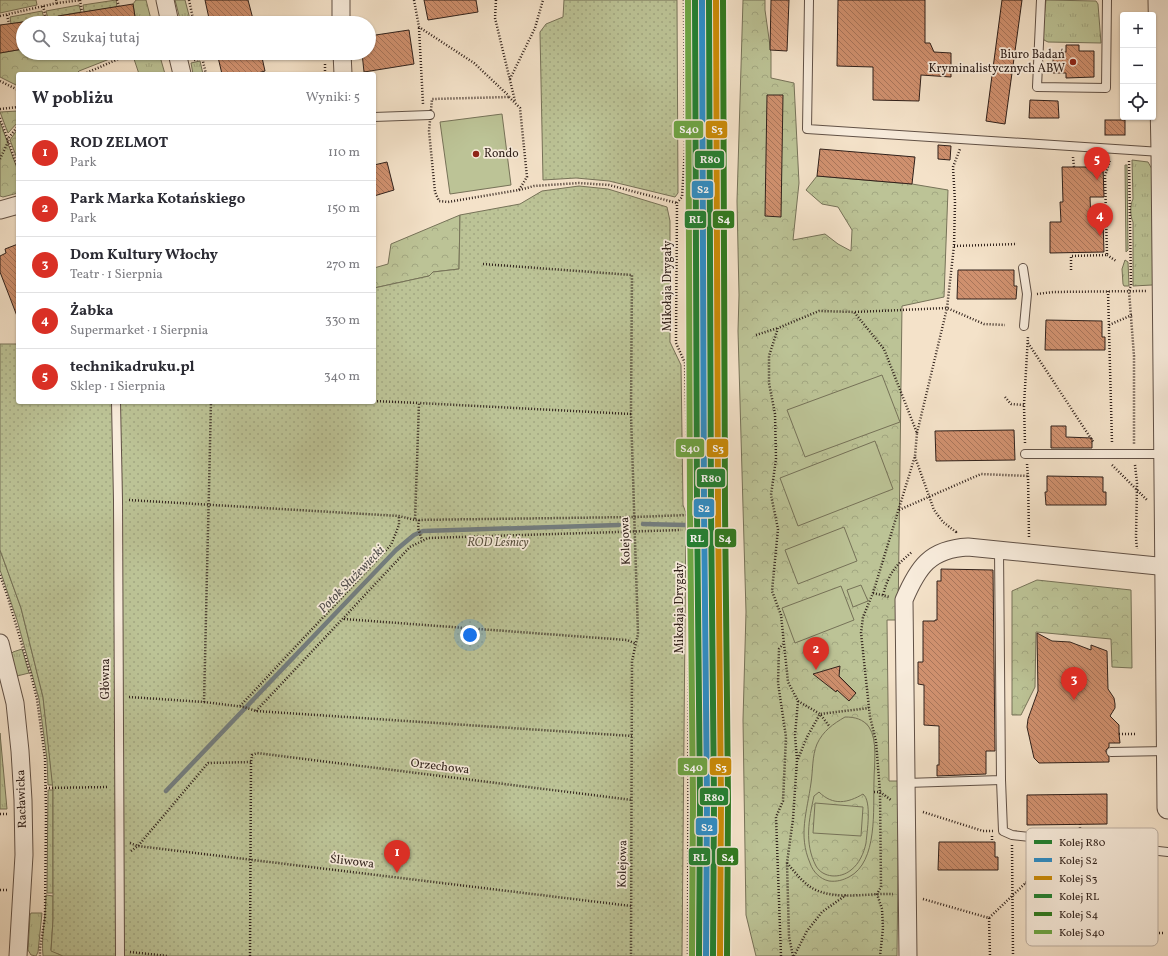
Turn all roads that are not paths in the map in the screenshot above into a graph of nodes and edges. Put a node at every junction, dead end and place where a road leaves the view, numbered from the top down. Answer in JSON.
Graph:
{"nodes":[{"id":1,"x":165,"y":0,"type":"edge"},
{"id":2,"x":341,"y":0,"type":"edge"},
{"id":3,"x":809,"y":0,"type":"edge"},
{"id":4,"x":1041,"y":0,"type":"edge"},
{"id":5,"x":1107,"y":0,"type":"edge"},
{"id":6,"x":1159,"y":0,"type":"edge"},
{"id":7,"x":168,"y":16,"type":"edge"},
{"id":8,"x":341,"y":16,"type":"edge"},
{"id":9,"x":342,"y":60,"type":"edge"},
{"id":10,"x":342,"y":72,"type":"edge"},
{"id":11,"x":426,"y":115,"type":"road end"},
{"id":12,"x":376,"y":117,"type":"edge"},
{"id":13,"x":1162,"y":152,"type":"junction"},
{"id":14,"x":16,"y":206,"type":"edge"},
{"id":15,"x":0,"y":210,"type":"edge"},
{"id":16,"x":1023,"y":268,"type":"dead end"},
{"id":17,"x":1026,"y":329,"type":"road end"},
{"id":18,"x":116,"y":404,"type":"edge"},
{"id":19,"x":1025,"y":454,"type":"road end"},
{"id":20,"x":1165,"y":454,"type":"junction"},
{"id":21,"x":999,"y":550,"type":"junction"},
{"id":22,"x":1167,"y":567,"type":"edge"},
{"id":23,"x":0,"y":643,"type":"edge"},
{"id":24,"x":1168,"y":751,"type":"edge"},
{"id":25,"x":1112,"y":752,"type":"dead end"},
{"id":26,"x":1002,"y":780,"type":"junction"},
{"id":27,"x":906,"y":783,"type":"junction"},
{"id":28,"x":1168,"y":808,"type":"edge"},
{"id":29,"x":1026,"y":836,"type":"edge"},
{"id":30,"x":1158,"y":851,"type":"edge"},
{"id":31,"x":1168,"y":852,"type":"edge"},
{"id":32,"x":120,"y":953,"type":"edge"},
{"id":33,"x":18,"y":956,"type":"edge"},
{"id":34,"x":908,"y":956,"type":"edge"}],
"edges":[{"from":1,"to":7,"type":"street"},
{"from":2,"to":8,"type":"street"},
{"from":3,"to":13,"type":"lane"},
{"from":4,"to":5,"type":"lane"},
{"from":6,"to":13,"type":"street"},
{"from":9,"to":10,"type":"street"},
{"from":11,"to":12,"type":"lane"},
{"from":13,"to":20,"type":"street"},
{"from":14,"to":15,"type":"street"},
{"from":16,"to":17,"type":"lane"},
{"from":18,"to":32,"type":"lane","name":"Główna"},
{"from":19,"to":20,"type":"lane"},
{"from":20,"to":22,"type":"street"},
{"from":21,"to":22,"type":"street"},
{"from":21,"to":26,"type":"lane"},
{"from":21,"to":27,"type":"street"},
{"from":22,"to":24,"type":"street"},
{"from":23,"to":33,"type":"street","name":"Racławicka"},
{"from":24,"to":25,"type":"lane"},
{"from":24,"to":28,"type":"street"},
{"from":26,"to":27,"type":"lane"},
{"from":26,"to":29,"type":"lane"},
{"from":27,"to":34,"type":"street"},
{"from":30,"to":31,"type":"lane"}]}
